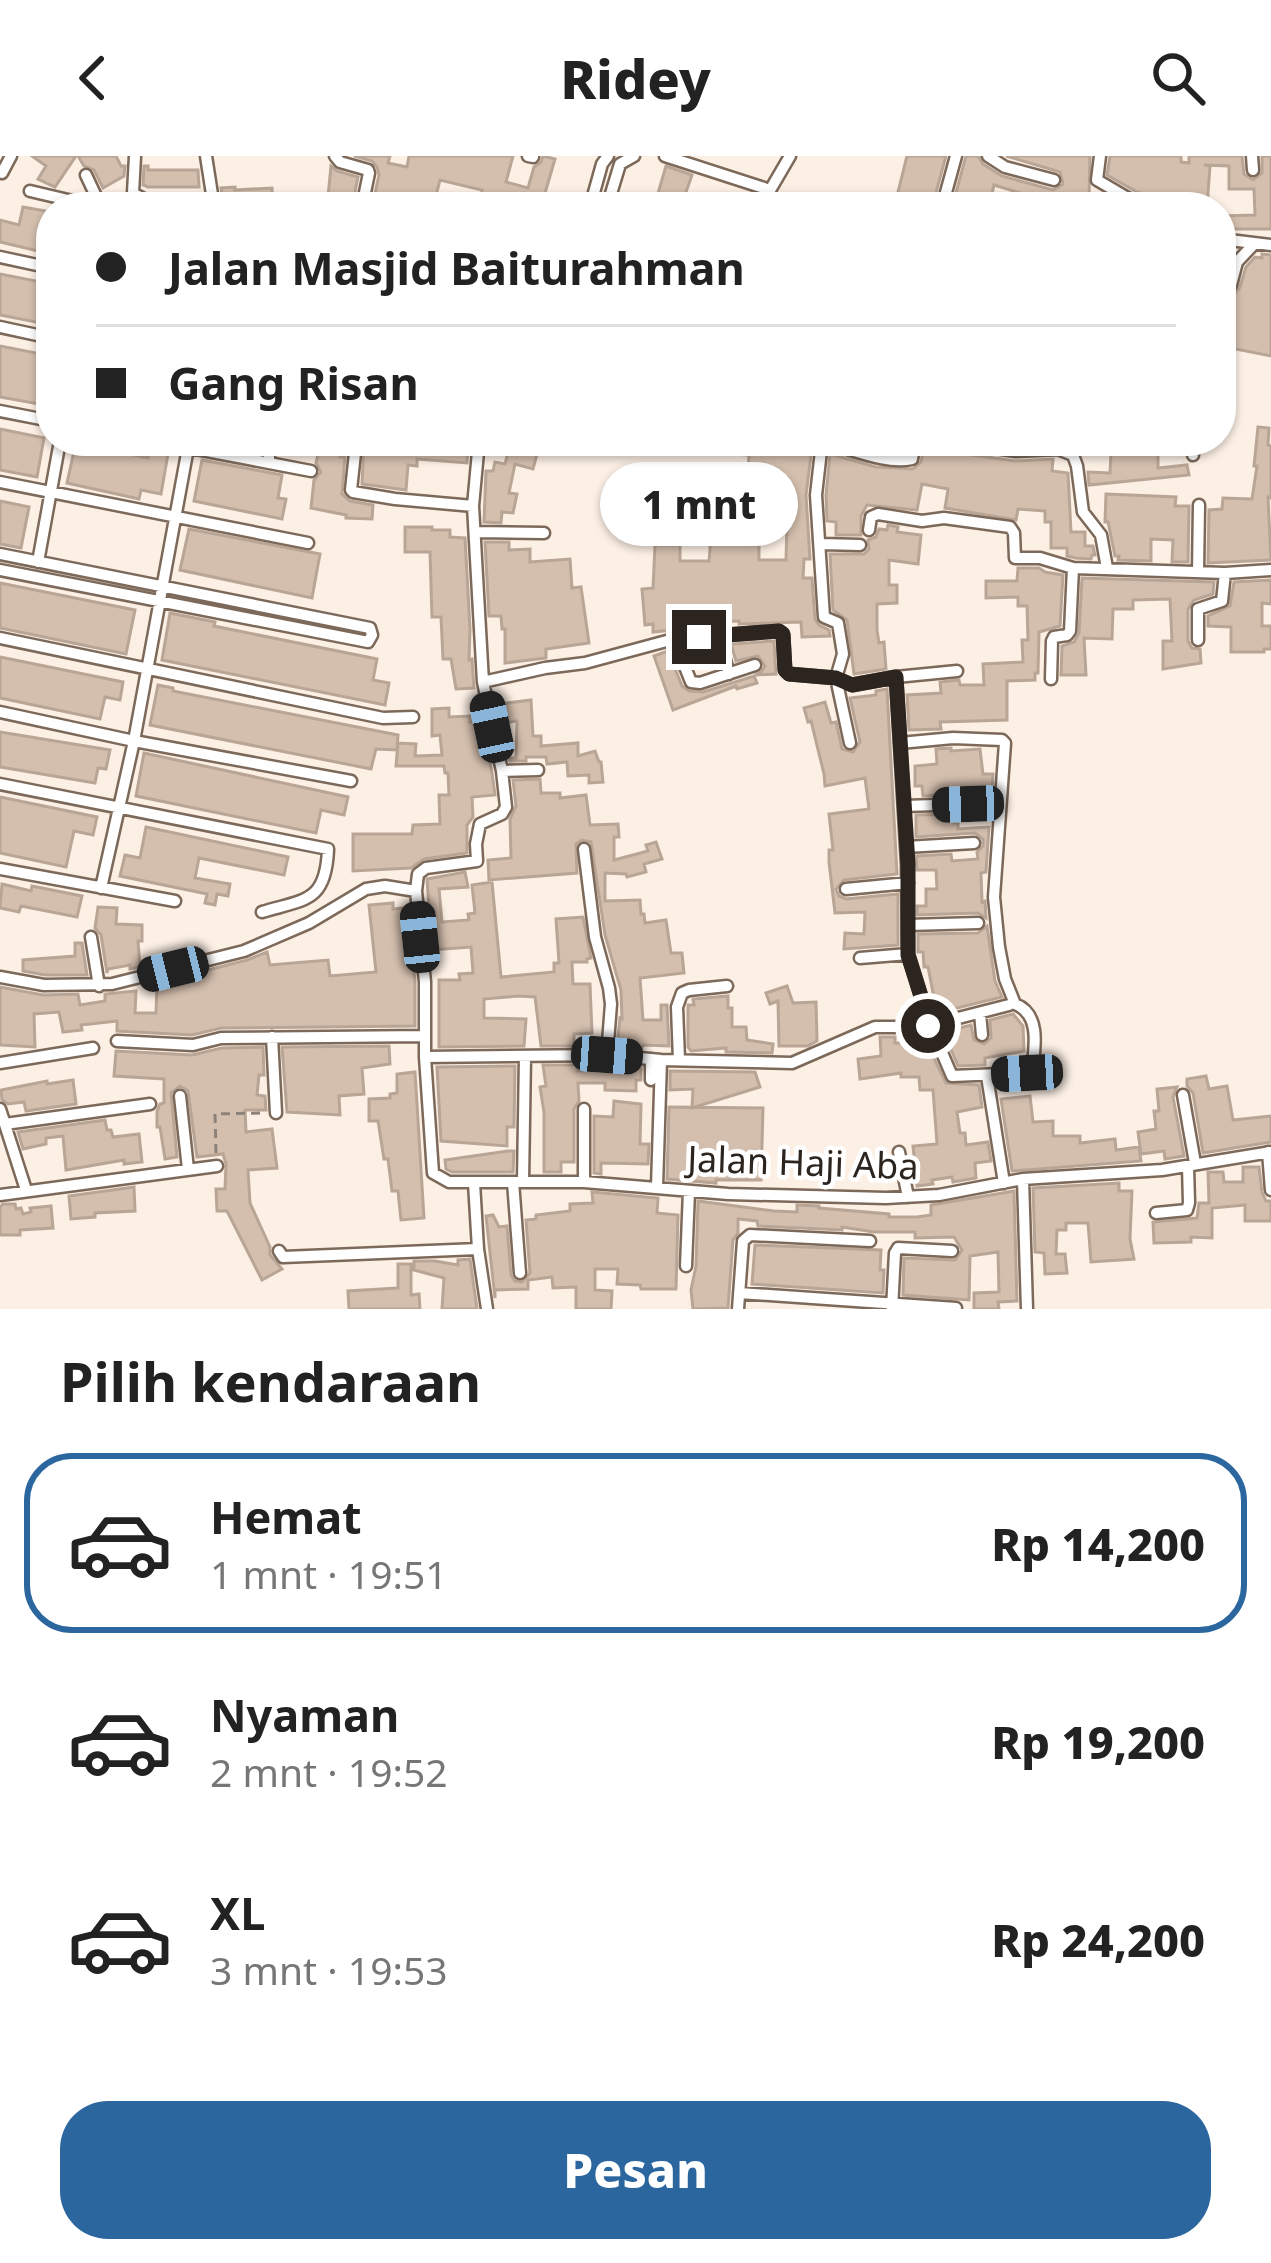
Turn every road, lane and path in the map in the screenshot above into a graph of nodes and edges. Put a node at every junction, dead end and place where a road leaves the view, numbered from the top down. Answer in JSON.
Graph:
{"nodes":[{"id":1,"x":11,"y":156,"type":"edge"},
{"id":2,"x":135,"y":156,"type":"edge"},
{"id":3,"x":206,"y":156,"type":"edge"},
{"id":4,"x":335,"y":156,"type":"edge"},
{"id":5,"x":608,"y":156,"type":"edge"},
{"id":6,"x":634,"y":156,"type":"edge"},
{"id":7,"x":665,"y":156,"type":"edge"},
{"id":8,"x":790,"y":156,"type":"edge"},
{"id":9,"x":956,"y":156,"type":"edge"},
{"id":10,"x":988,"y":156,"type":"edge"},
{"id":11,"x":1100,"y":156,"type":"edge"},
{"id":12,"x":2,"y":173,"type":"edge"},
{"id":13,"x":86,"y":175,"type":"dead end"},
{"id":14,"x":1054,"y":180,"type":"dead end"},
{"id":15,"x":29,"y":191,"type":"dead end"},
{"id":16,"x":93,"y":192,"type":"edge"},
{"id":17,"x":133,"y":192,"type":"edge"},
{"id":18,"x":212,"y":192,"type":"edge"},
{"id":19,"x":364,"y":192,"type":"edge"},
{"id":20,"x":594,"y":192,"type":"edge"},
{"id":21,"x":612,"y":192,"type":"edge"},
{"id":22,"x":769,"y":192,"type":"joint"},
{"id":23,"x":946,"y":192,"type":"edge"},
{"id":24,"x":1111,"y":192,"type":"edge"},
{"id":25,"x":36,"y":193,"type":"edge"},
{"id":26,"x":1236,"y":241,"type":"edge"},
{"id":27,"x":1254,"y":244,"type":"junction"},
{"id":28,"x":1271,"y":245,"type":"edge"},
{"id":29,"x":0,"y":257,"type":"edge"},
{"id":30,"x":36,"y":265,"type":"edge"},
{"id":31,"x":1236,"y":269,"type":"edge"},
{"id":32,"x":0,"y":327,"type":"edge"},
{"id":33,"x":36,"y":335,"type":"edge"},
{"id":34,"x":0,"y":411,"type":"edge"},
{"id":35,"x":36,"y":418,"type":"edge"},
{"id":36,"x":57,"y":456,"type":"edge"},
{"id":37,"x":186,"y":456,"type":"edge"},
{"id":38,"x":231,"y":456,"type":"edge"},
{"id":39,"x":269,"y":456,"type":"edge"},
{"id":40,"x":356,"y":456,"type":"edge"},
{"id":41,"x":478,"y":456,"type":"edge"},
{"id":42,"x":819,"y":456,"type":"edge"},
{"id":43,"x":876,"y":456,"type":"edge"},
{"id":44,"x":912,"y":456,"type":"edge"},
{"id":45,"x":1073,"y":456,"type":"edge"},
{"id":46,"x":269,"y":463,"type":"junction"},
{"id":47,"x":311,"y":471,"type":"dead end"},
{"id":48,"x":0,"y":482,"type":"edge"},
{"id":49,"x":51,"y":492,"type":"junction"},
{"id":50,"x":473,"y":506,"type":"junction"},
{"id":51,"x":1199,"y":506,"type":"dead end"},
{"id":52,"x":175,"y":517,"type":"junction"},
{"id":53,"x":869,"y":530,"type":"dead end"},
{"id":54,"x":476,"y":532,"type":"junction"},
{"id":55,"x":544,"y":533,"type":"dead end"},
{"id":56,"x":308,"y":543,"type":"dead end"},
{"id":57,"x":820,"y":544,"type":"junction"},
{"id":58,"x":860,"y":545,"type":"dead end"},
{"id":59,"x":0,"y":554,"type":"edge"},
{"id":60,"x":38,"y":562,"type":"junction"},
{"id":61,"x":1073,"y":568,"type":"junction"},
{"id":62,"x":1107,"y":568,"type":"junction"},
{"id":63,"x":0,"y":569,"type":"edge"},
{"id":64,"x":1271,"y":570,"type":"edge"},
{"id":65,"x":1198,"y":572,"type":"junction"},
{"id":66,"x":1225,"y":573,"type":"junction"},
{"id":67,"x":160,"y":594,"type":"junction"},
{"id":68,"x":718,"y":635,"type":"junction"},
{"id":69,"x":0,"y":638,"type":"edge"},
{"id":70,"x":674,"y":639,"type":"junction"},
{"id":71,"x":1198,"y":640,"type":"dead end"},
{"id":72,"x":755,"y":665,"type":"dead end"},
{"id":73,"x":148,"y":668,"type":"junction"},
{"id":74,"x":957,"y":671,"type":"dead end"},
{"id":75,"x":729,"y":674,"type":"junction"},
{"id":76,"x":896,"y":677,"type":"junction"},
{"id":77,"x":836,"y":678,"type":"junction"},
{"id":78,"x":1051,"y":679,"type":"dead end"},
{"id":79,"x":483,"y":682,"type":"junction"},
{"id":80,"x":0,"y":712,"type":"edge"},
{"id":81,"x":413,"y":717,"type":"dead end"},
{"id":82,"x":134,"y":741,"type":"junction"},
{"id":83,"x":900,"y":742,"type":"junction"},
{"id":84,"x":850,"y":743,"type":"dead end"},
{"id":85,"x":538,"y":770,"type":"dead end"},
{"id":86,"x":502,"y":771,"type":"junction"},
{"id":87,"x":351,"y":781,"type":"dead end"},
{"id":88,"x":0,"y":784,"type":"edge"},
{"id":89,"x":1000,"y":803,"type":"junction"},
{"id":90,"x":904,"y":806,"type":"junction"},
{"id":91,"x":121,"y":807,"type":"junction"},
{"id":92,"x":974,"y":843,"type":"dead end"},
{"id":93,"x":906,"y":847,"type":"junction"},
{"id":94,"x":584,"y":849,"type":"dead end"},
{"id":95,"x":0,"y":869,"type":"edge"},
{"id":96,"x":908,"y":883,"type":"junction"},
{"id":97,"x":101,"y":888,"type":"junction"},
{"id":98,"x":846,"y":890,"type":"dead end"},
{"id":99,"x":416,"y":891,"type":"junction"},
{"id":100,"x":175,"y":902,"type":"dead end"},
{"id":101,"x":262,"y":912,"type":"dead end"},
{"id":102,"x":978,"y":923,"type":"dead end"},
{"id":103,"x":908,"y":925,"type":"junction"},
{"id":104,"x":91,"y":937,"type":"dead end"},
{"id":105,"x":908,"y":955,"type":"junction"},
{"id":106,"x":860,"y":958,"type":"dead end"},
{"id":107,"x":0,"y":977,"type":"edge"},
{"id":108,"x":99,"y":986,"type":"junction"},
{"id":109,"x":727,"y":986,"type":"dead end"},
{"id":110,"x":1009,"y":1005,"type":"dead end"},
{"id":111,"x":980,"y":1013,"type":"junction"},
{"id":112,"x":930,"y":1025,"type":"junction"},
{"id":113,"x":982,"y":1035,"type":"dead end"},
{"id":114,"x":424,"y":1036,"type":"junction"},
{"id":115,"x":272,"y":1037,"type":"junction"},
{"id":116,"x":117,"y":1041,"type":"dead end"},
{"id":117,"x":93,"y":1048,"type":"dead end"},
{"id":118,"x":607,"y":1055,"type":"junction"},
{"id":119,"x":525,"y":1056,"type":"junction"},
{"id":120,"x":424,"y":1057,"type":"junction"},
{"id":121,"x":656,"y":1059,"type":"junction"},
{"id":122,"x":679,"y":1060,"type":"junction"},
{"id":123,"x":0,"y":1063,"type":"edge"},
{"id":124,"x":986,"y":1076,"type":"junction"},
{"id":125,"x":651,"y":1080,"type":"dead end"},
{"id":126,"x":1183,"y":1095,"type":"dead end"},
{"id":127,"x":180,"y":1096,"type":"dead end"},
{"id":128,"x":150,"y":1104,"type":"dead end"},
{"id":129,"x":0,"y":1109,"type":"edge"},
{"id":130,"x":584,"y":1109,"type":"dead end"},
{"id":131,"x":276,"y":1113,"type":"joint"},
{"id":132,"x":5,"y":1124,"type":"junction"},
{"id":133,"x":898,"y":1152,"type":"dead end"},
{"id":134,"x":1270,"y":1152,"type":"edge"},
{"id":135,"x":1191,"y":1165,"type":"junction"},
{"id":136,"x":217,"y":1166,"type":"joint"},
{"id":137,"x":188,"y":1169,"type":"junction"},
{"id":138,"x":1023,"y":1179,"type":"junction"},
{"id":139,"x":518,"y":1181,"type":"junction"},
{"id":140,"x":584,"y":1182,"type":"junction"},
{"id":141,"x":474,"y":1183,"type":"junction"},
{"id":142,"x":1004,"y":1183,"type":"junction"},
{"id":143,"x":657,"y":1186,"type":"junction"},
{"id":144,"x":26,"y":1190,"type":"junction"},
{"id":145,"x":1271,"y":1190,"type":"edge"},
{"id":146,"x":689,"y":1191,"type":"junction"},
{"id":147,"x":0,"y":1195,"type":"edge"},
{"id":148,"x":908,"y":1197,"type":"junction"},
{"id":149,"x":1156,"y":1213,"type":"dead end"},
{"id":150,"x":871,"y":1241,"type":"dead end"},
{"id":151,"x":478,"y":1249,"type":"junction"},
{"id":152,"x":279,"y":1251,"type":"dead end"},
{"id":153,"x":952,"y":1251,"type":"dead end"},
{"id":154,"x":686,"y":1266,"type":"dead end"},
{"id":155,"x":520,"y":1273,"type":"dead end"},
{"id":156,"x":739,"y":1293,"type":"junction"},
{"id":157,"x":892,"y":1307,"type":"edge"},
{"id":158,"x":956,"y":1308,"type":"edge"},
{"id":159,"x":487,"y":1309,"type":"edge"},
{"id":160,"x":738,"y":1309,"type":"edge"},
{"id":161,"x":1027,"y":1309,"type":"edge"}],
"edges":[{"from":1,"to":12,"type":"street"},
{"from":2,"to":17,"type":"street"},
{"from":3,"to":18,"type":"street"},
{"from":4,"to":19,"type":"street"},
{"from":5,"to":20,"type":"street"},
{"from":6,"to":21,"type":"street"},
{"from":7,"to":22,"type":"street"},
{"from":8,"to":22,"type":"street"},
{"from":9,"to":23,"type":"street"},
{"from":10,"to":14,"type":"street"},
{"from":11,"to":24,"type":"street"},
{"from":13,"to":16,"type":"street"},
{"from":15,"to":25,"type":"street"},
{"from":26,"to":27,"type":"street"},
{"from":27,"to":28,"type":"street"},
{"from":27,"to":31,"type":"street"},
{"from":29,"to":30,"type":"street"},
{"from":32,"to":33,"type":"street"},
{"from":34,"to":35,"type":"street"},
{"from":36,"to":49,"type":"street"},
{"from":37,"to":52,"type":"street"},
{"from":38,"to":46,"type":"street"},
{"from":39,"to":46,"type":"street"},
{"from":40,"to":50,"type":"street"},
{"from":41,"to":50,"type":"street"},
{"from":42,"to":57,"type":"street"},
{"from":43,"to":44,"type":"street"},
{"from":45,"to":62,"type":"street"},
{"from":46,"to":47,"type":"street"},
{"from":48,"to":49,"type":"street"},
{"from":49,"to":52,"type":"street"},
{"from":49,"to":60,"type":"street"},
{"from":50,"to":54,"type":"street"},
{"from":51,"to":65,"type":"street"},
{"from":52,"to":56,"type":"street"},
{"from":52,"to":67,"type":"street"},
{"from":53,"to":61,"type":"street"},
{"from":54,"to":55,"type":"street"},
{"from":54,"to":79,"type":"street"},
{"from":57,"to":58,"type":"street"},
{"from":57,"to":77,"type":"street"},
{"from":59,"to":60,"type":"street"},
{"from":60,"to":67,"type":"street"},
{"from":61,"to":62,"type":"street"},
{"from":61,"to":78,"type":"street"},
{"from":62,"to":65,"type":"street"},
{"from":63,"to":67,"type":"street"},
{"from":64,"to":66,"type":"street"},
{"from":65,"to":66,"type":"street"},
{"from":66,"to":71,"type":"street"},
{"from":67,"to":67,"type":"street"},
{"from":67,"to":73,"type":"street"},
{"from":68,"to":70,"type":"street"},
{"from":68,"to":75,"type":"street"},
{"from":68,"to":77,"type":"street"},
{"from":69,"to":73,"type":"street"},
{"from":70,"to":75,"type":"street"},
{"from":70,"to":79,"type":"street"},
{"from":72,"to":75,"type":"street"},
{"from":73,"to":81,"type":"street"},
{"from":73,"to":82,"type":"street"},
{"from":74,"to":76,"type":"street"},
{"from":76,"to":77,"type":"street"},
{"from":76,"to":83,"type":"street"},
{"from":77,"to":84,"type":"street"},
{"from":79,"to":86,"type":"street"},
{"from":80,"to":82,"type":"street"},
{"from":82,"to":87,"type":"street"},
{"from":82,"to":91,"type":"street"},
{"from":83,"to":89,"type":"street"},
{"from":83,"to":90,"type":"street"},
{"from":85,"to":86,"type":"street"},
{"from":86,"to":99,"type":"street"},
{"from":88,"to":91,"type":"street"},
{"from":89,"to":90,"type":"street"},
{"from":89,"to":124,"type":"street"},
{"from":90,"to":93,"type":"street"},
{"from":91,"to":97,"type":"street"},
{"from":91,"to":101,"type":"street"},
{"from":92,"to":93,"type":"street"},
{"from":93,"to":96,"type":"street"},
{"from":94,"to":118,"type":"street"},
{"from":95,"to":97,"type":"street"},
{"from":96,"to":98,"type":"street"},
{"from":96,"to":103,"type":"street"},
{"from":97,"to":100,"type":"street"},
{"from":99,"to":108,"type":"street"},
{"from":99,"to":114,"type":"street"},
{"from":102,"to":103,"type":"street"},
{"from":103,"to":105,"type":"street"},
{"from":104,"to":108,"type":"street"},
{"from":105,"to":106,"type":"street"},
{"from":105,"to":112,"type":"street"},
{"from":107,"to":108,"type":"street"},
{"from":109,"to":122,"type":"street"},
{"from":110,"to":111,"type":"street"},
{"from":111,"to":112,"type":"street"},
{"from":111,"to":113,"type":"street"},
{"from":112,"to":122,"type":"street"},
{"from":112,"to":124,"type":"street"},
{"from":114,"to":115,"type":"street"},
{"from":114,"to":120,"type":"street"},
{"from":115,"to":116,"type":"street"},
{"from":115,"to":131,"type":"street"},
{"from":117,"to":123,"type":"street"},
{"from":118,"to":119,"type":"street"},
{"from":118,"to":121,"type":"street"},
{"from":119,"to":120,"type":"street"},
{"from":119,"to":139,"type":"street"},
{"from":120,"to":141,"type":"street","name":"Jalan Haji Aba"},
{"from":121,"to":122,"type":"street"},
{"from":121,"to":125,"type":"street"},
{"from":121,"to":143,"type":"street"},
{"from":124,"to":142,"type":"street"},
{"from":126,"to":135,"type":"street"},
{"from":127,"to":137,"type":"street"},
{"from":128,"to":132,"type":"street"},
{"from":129,"to":132,"type":"street"},
{"from":130,"to":140,"type":"street"},
{"from":131,"to":136,"type":"path"},
{"from":132,"to":144,"type":"street"},
{"from":133,"to":148,"type":"street"},
{"from":134,"to":135,"type":"street","name":"Jalan Haji Aba"},
{"from":134,"to":145,"type":"street"},
{"from":135,"to":138,"type":"street","name":"Jalan Haji Aba"},
{"from":135,"to":149,"type":"street"},
{"from":136,"to":137,"type":"street"},
{"from":137,"to":144,"type":"street"},
{"from":138,"to":142,"type":"street","name":"Jalan Haji Aba"},
{"from":138,"to":161,"type":"street"},
{"from":139,"to":140,"type":"street","name":"Jalan Haji Aba"},
{"from":139,"to":141,"type":"street","name":"Jalan Haji Aba"},
{"from":139,"to":155,"type":"street"},
{"from":140,"to":143,"type":"street","name":"Jalan Haji Aba"},
{"from":141,"to":151,"type":"street"},
{"from":142,"to":148,"type":"street","name":"Jalan Haji Aba"},
{"from":143,"to":146,"type":"street","name":"Jalan Haji Aba"},
{"from":144,"to":147,"type":"street"},
{"from":146,"to":148,"type":"street","name":"Jalan Haji Aba"},
{"from":146,"to":154,"type":"street"},
{"from":150,"to":156,"type":"street"},
{"from":151,"to":152,"type":"street"},
{"from":151,"to":159,"type":"street"},
{"from":153,"to":157,"type":"street"},
{"from":156,"to":157,"type":"street"},
{"from":156,"to":160,"type":"street"},
{"from":157,"to":158,"type":"street"}]}
